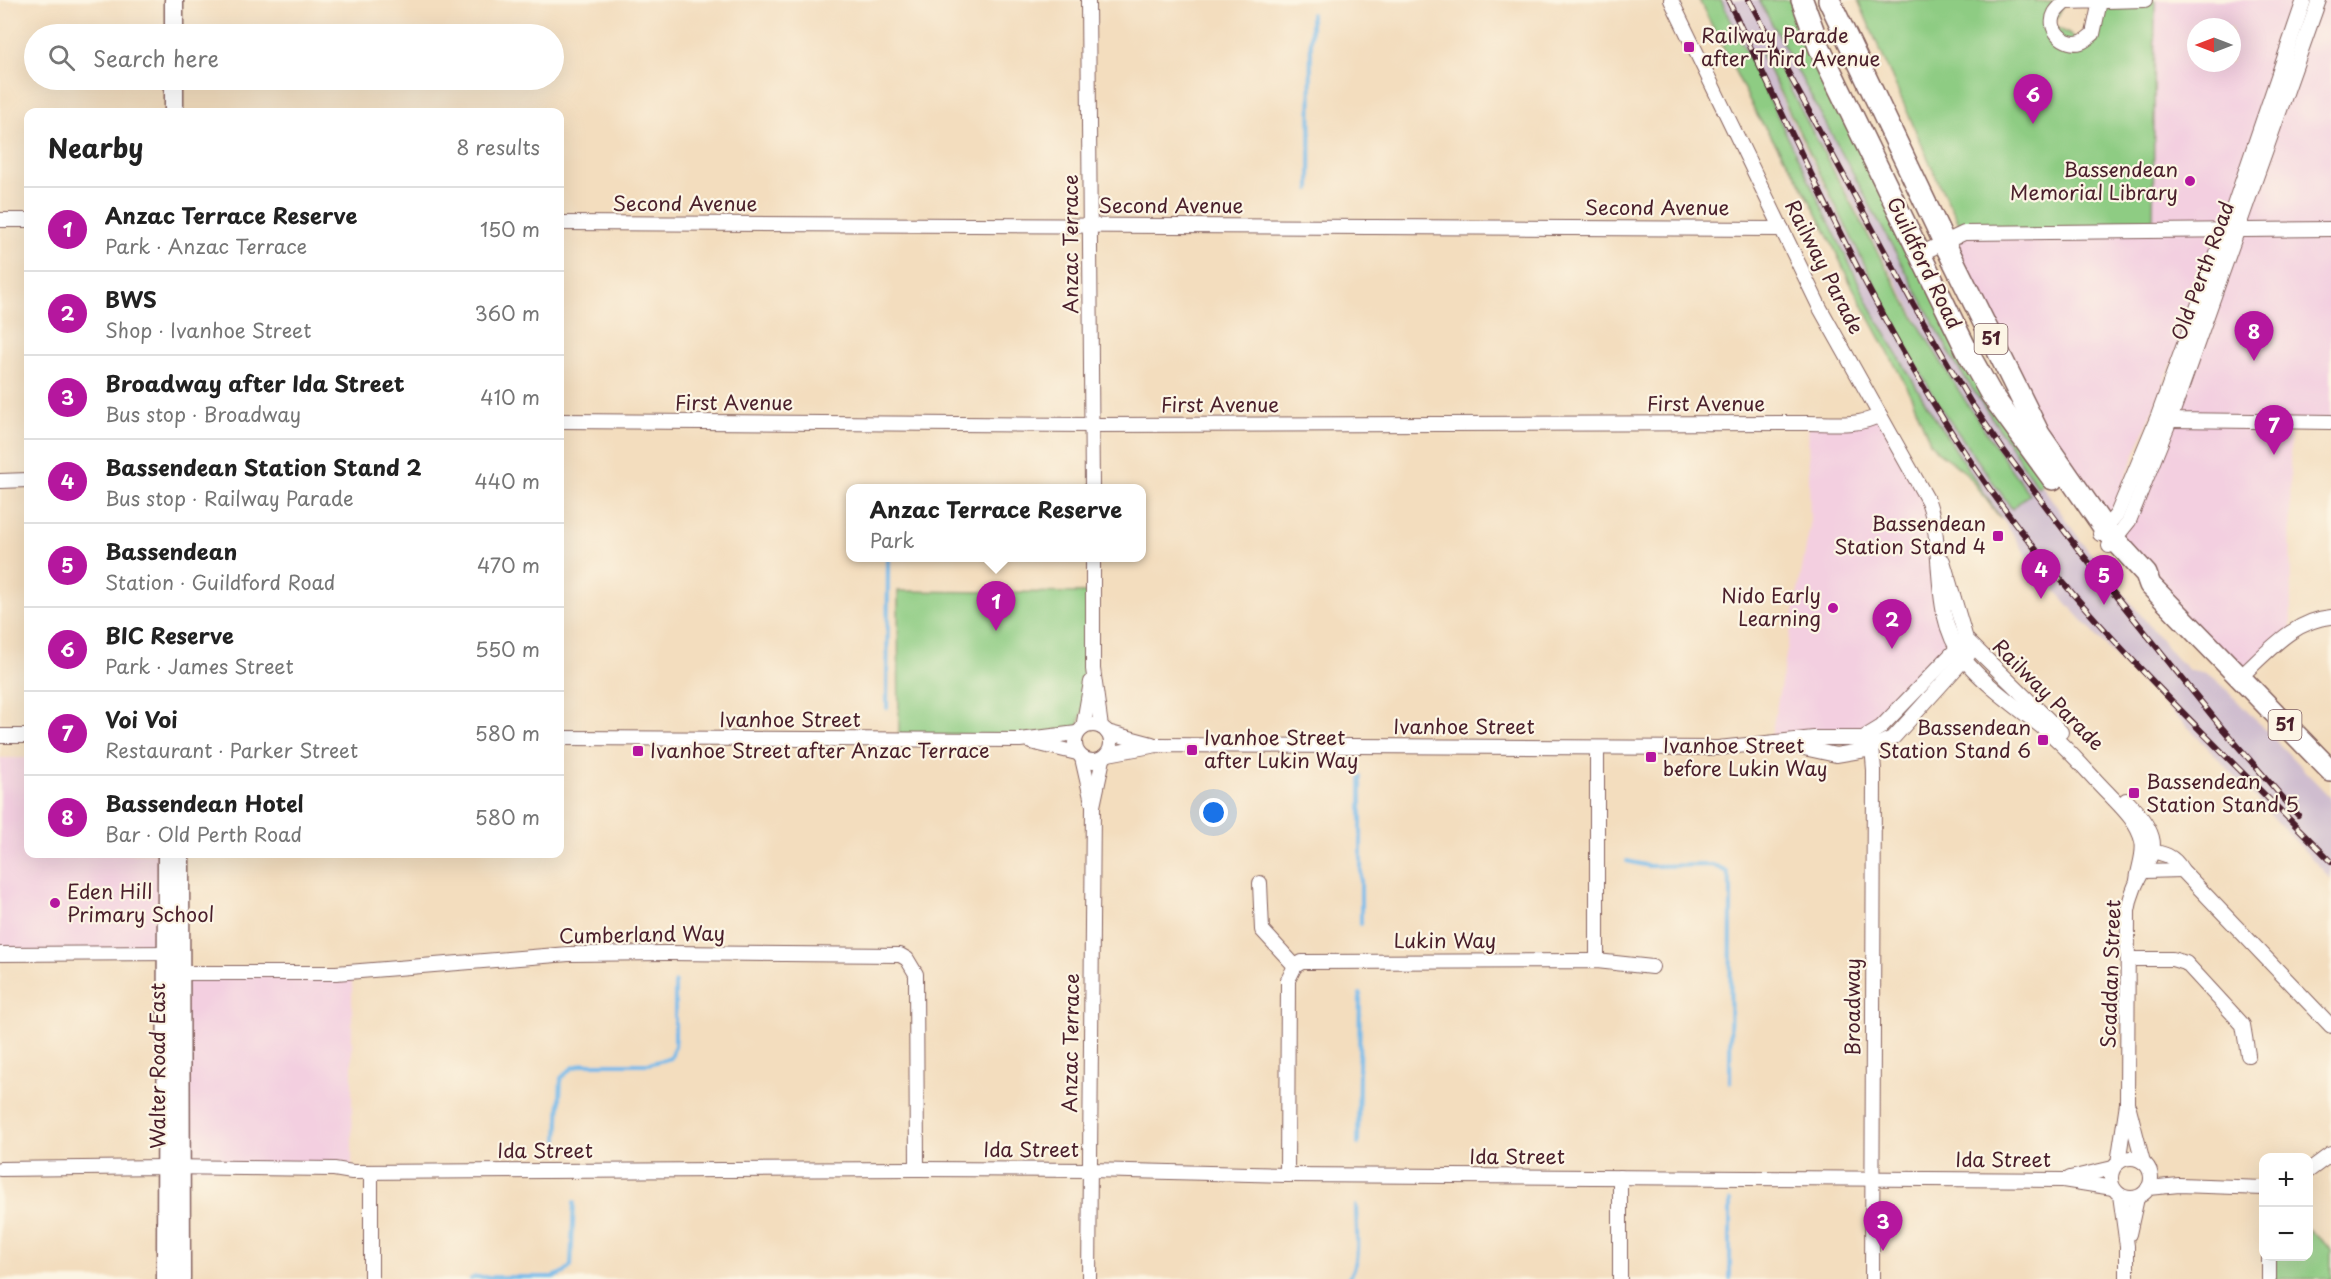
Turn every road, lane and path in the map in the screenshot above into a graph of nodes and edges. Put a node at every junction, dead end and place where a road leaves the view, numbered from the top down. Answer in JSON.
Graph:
{"nodes":[{"id":1,"x":174,"y":0,"type":"edge"},
{"id":2,"x":1088,"y":0,"type":"edge"},
{"id":3,"x":1671,"y":0,"type":"edge"},
{"id":4,"x":1802,"y":0,"type":"edge"},
{"id":5,"x":1829,"y":0,"type":"edge"},
{"id":6,"x":2145,"y":0,"type":"edge"},
{"id":7,"x":2304,"y":0,"type":"edge"},
{"id":8,"x":2319,"y":0,"type":"edge"},
{"id":9,"x":2100,"y":1,"type":"edge"},
{"id":10,"x":174,"y":24,"type":"edge"},
{"id":11,"x":174,"y":90,"type":"edge"},
{"id":12,"x":174,"y":108,"type":"edge"},
{"id":13,"x":0,"y":220,"type":"edge"},
{"id":14,"x":24,"y":220,"type":"edge"},
{"id":15,"x":564,"y":223,"type":"edge"},
{"id":16,"x":1090,"y":225,"type":"junction"},
{"id":17,"x":1782,"y":229,"type":"junction"},
{"id":18,"x":2232,"y":229,"type":"junction"},
{"id":19,"x":2331,"y":230,"type":"edge"},
{"id":20,"x":1944,"y":242,"type":"junction"},
{"id":21,"x":1920,"y":254,"type":"junction"},
{"id":22,"x":1880,"y":415,"type":"junction"},
{"id":23,"x":2164,"y":418,"type":"junction"},
{"id":24,"x":564,"y":421,"type":"edge"},
{"id":25,"x":2331,"y":422,"type":"edge"},
{"id":26,"x":1092,"y":425,"type":"junction"},
{"id":27,"x":24,"y":480,"type":"edge"},
{"id":28,"x":0,"y":481,"type":"edge"},
{"id":29,"x":1092,"y":484,"type":"edge"},
{"id":30,"x":2107,"y":538,"type":"junction"},
{"id":31,"x":1093,"y":562,"type":"edge"},
{"id":32,"x":2331,"y":617,"type":"edge"},
{"id":33,"x":1966,"y":649,"type":"junction"},
{"id":34,"x":1093,"y":669,"type":"junction"},
{"id":35,"x":2239,"y":678,"type":"junction"},
{"id":36,"x":1080,"y":730,"type":"junction"},
{"id":37,"x":1104,"y":730,"type":"junction"},
{"id":38,"x":0,"y":736,"type":"edge"},
{"id":39,"x":24,"y":736,"type":"edge"},
{"id":40,"x":564,"y":738,"type":"edge"},
{"id":41,"x":1020,"y":740,"type":"junction"},
{"id":42,"x":1872,"y":741,"type":"junction"},
{"id":43,"x":1157,"y":745,"type":"junction"},
{"id":44,"x":1597,"y":747,"type":"junction"},
{"id":45,"x":1080,"y":755,"type":"junction"},
{"id":46,"x":1106,"y":756,"type":"junction"},
{"id":47,"x":2331,"y":771,"type":"edge"},
{"id":48,"x":1093,"y":806,"type":"junction"},
{"id":49,"x":2148,"y":850,"type":"junction"},
{"id":50,"x":167,"y":858,"type":"edge"},
{"id":51,"x":180,"y":858,"type":"edge"},
{"id":52,"x":2182,"y":870,"type":"junction"},
{"id":53,"x":2140,"y":873,"type":"junction"},
{"id":54,"x":1260,"y":883,"type":"dead end"},
{"id":55,"x":173,"y":953,"type":"junction"},
{"id":56,"x":0,"y":954,"type":"edge"},
{"id":57,"x":2128,"y":959,"type":"junction"},
{"id":58,"x":1597,"y":961,"type":"junction"},
{"id":59,"x":1295,"y":966,"type":"junction"},
{"id":60,"x":1652,"y":967,"type":"dead end"},
{"id":61,"x":173,"y":973,"type":"junction"},
{"id":62,"x":2331,"y":1026,"type":"edge"},
{"id":63,"x":2248,"y":1055,"type":"dead end"},
{"id":64,"x":2127,"y":1103,"type":"junction"},
{"id":65,"x":2331,"y":1154,"type":"edge"},
{"id":66,"x":2116,"y":1165,"type":"junction"},
{"id":67,"x":2145,"y":1165,"type":"junction"},
{"id":68,"x":173,"y":1167,"type":"junction"},
{"id":69,"x":2313,"y":1167,"type":"edge"},
{"id":70,"x":0,"y":1169,"type":"edge"},
{"id":71,"x":917,"y":1169,"type":"junction"},
{"id":72,"x":1090,"y":1170,"type":"junction"},
{"id":73,"x":371,"y":1172,"type":"junction"},
{"id":74,"x":1287,"y":1175,"type":"junction"},
{"id":75,"x":1620,"y":1178,"type":"junction"},
{"id":76,"x":1872,"y":1179,"type":"junction"},
{"id":77,"x":2062,"y":1180,"type":"junction"},
{"id":78,"x":2180,"y":1185,"type":"junction"},
{"id":79,"x":2148,"y":1188,"type":"junction"},
{"id":80,"x":2259,"y":1188,"type":"edge"},
{"id":81,"x":2116,"y":1191,"type":"junction"},
{"id":82,"x":2137,"y":1198,"type":"junction"},
{"id":83,"x":2127,"y":1246,"type":"junction"},
{"id":84,"x":2269,"y":1261,"type":"edge"},
{"id":85,"x":166,"y":1279,"type":"edge"},
{"id":86,"x":181,"y":1279,"type":"edge"},
{"id":87,"x":371,"y":1279,"type":"edge"},
{"id":88,"x":1089,"y":1279,"type":"edge"},
{"id":89,"x":1620,"y":1279,"type":"edge"},
{"id":90,"x":1872,"y":1279,"type":"edge"},
{"id":91,"x":2127,"y":1279,"type":"edge"},
{"id":92,"x":2269,"y":1279,"type":"edge"}],
"edges":[{"from":1,"to":10,"type":"main road"},
{"from":2,"to":16,"type":"street","name":"Anzac Terrace"},
{"from":3,"to":17,"type":"street","name":"Railway Parade"},
{"from":4,"to":21,"type":"highway","name":"Guildford Road","number":"51"},
{"from":5,"to":20,"type":"highway","name":"Guildford Road","number":"51"},
{"from":6,"to":9,"type":"street"},
{"from":7,"to":18,"type":"street","name":"Old Perth Road"},
{"from":8,"to":18,"type":"street","name":"Old Perth Road"},
{"from":11,"to":12,"type":"main road"},
{"from":13,"to":14,"type":"street"},
{"from":15,"to":16,"type":"street","name":"Second Avenue"},
{"from":16,"to":17,"type":"street","name":"Second Avenue"},
{"from":16,"to":26,"type":"street","name":"Anzac Terrace"},
{"from":17,"to":22,"type":"street","name":"Railway Parade"},
{"from":18,"to":19,"type":"street"},
{"from":18,"to":20,"type":"street"},
{"from":18,"to":23,"type":"street","name":"Old Perth Road"},
{"from":20,"to":21,"type":"street"},
{"from":20,"to":30,"type":"highway","name":"Guildford Road","number":"51"},
{"from":21,"to":30,"type":"highway","name":"Guildford Road","number":"51"},
{"from":22,"to":26,"type":"street","name":"First Avenue"},
{"from":22,"to":33,"type":"street","name":"Railway Parade"},
{"from":23,"to":25,"type":"street"},
{"from":23,"to":30,"type":"street","name":"Old Perth Road"},
{"from":24,"to":26,"type":"street","name":"First Avenue"},
{"from":26,"to":29,"type":"street","name":"Anzac Terrace"},
{"from":27,"to":28,"type":"street"},
{"from":30,"to":35,"type":"highway","name":"Guildford Road","number":"51"},
{"from":31,"to":34,"type":"street"},
{"from":32,"to":35,"type":"street"},
{"from":33,"to":42,"type":"street","name":"Ivanhoe Street"},
{"from":33,"to":49,"type":"street","name":"Railway Parade"},
{"from":34,"to":36,"type":"street"},
{"from":34,"to":37,"type":"street"},
{"from":35,"to":47,"type":"highway","name":"Guildford Road","number":"51"},
{"from":36,"to":37,"type":"street"},
{"from":36,"to":41,"type":"street","name":"Ivanhoe Street"},
{"from":36,"to":45,"type":"street"},
{"from":37,"to":43,"type":"street","name":"Ivanhoe Street"},
{"from":37,"to":46,"type":"street"},
{"from":38,"to":39,"type":"street"},
{"from":40,"to":41,"type":"street","name":"Ivanhoe Street"},
{"from":41,"to":45,"type":"street","name":"Ivanhoe Street"},
{"from":42,"to":44,"type":"street","name":"Ivanhoe Street"},
{"from":42,"to":76,"type":"street","name":"Broadway"},
{"from":43,"to":44,"type":"street","name":"Ivanhoe Street"},
{"from":43,"to":46,"type":"street","name":"Ivanhoe Street"},
{"from":44,"to":58,"type":"street"},
{"from":45,"to":46,"type":"street"},
{"from":45,"to":48,"type":"street","name":"Anzac Terrace"},
{"from":46,"to":48,"type":"street","name":"Anzac Terrace"},
{"from":48,"to":72,"type":"street","name":"Anzac Terrace"},
{"from":49,"to":52,"type":"street"},
{"from":49,"to":53,"type":"street","name":"Scaddan Street"},
{"from":50,"to":55,"type":"main road","name":"Walter Road East"},
{"from":51,"to":55,"type":"main road","name":"Walter Road East"},
{"from":52,"to":53,"type":"street"},
{"from":52,"to":62,"type":"street"},
{"from":53,"to":57,"type":"street","name":"Scaddan Street"},
{"from":54,"to":59,"type":"street"},
{"from":55,"to":56,"type":"street"},
{"from":55,"to":61,"type":"main road","name":"Walter Road East"},
{"from":57,"to":63,"type":"street"},
{"from":57,"to":64,"type":"street","name":"Scaddan Street"},
{"from":58,"to":59,"type":"street","name":"Lukin Way"},
{"from":58,"to":60,"type":"street","name":"Lukin Way"},
{"from":59,"to":74,"type":"street"},
{"from":61,"to":68,"type":"main road","name":"Walter Road East"},
{"from":61,"to":71,"type":"street","name":"Cumberland Way"},
{"from":64,"to":66,"type":"street","name":"Scaddan Street"},
{"from":64,"to":67,"type":"street","name":"Scaddan Street"},
{"from":65,"to":69,"type":"street"},
{"from":66,"to":67,"type":"street"},
{"from":66,"to":77,"type":"street","name":"Ida Street"},
{"from":66,"to":81,"type":"street"},
{"from":67,"to":78,"type":"street"},
{"from":67,"to":79,"type":"street"},
{"from":68,"to":70,"type":"street","name":"Ida Street"},
{"from":68,"to":73,"type":"street","name":"Ida Street"},
{"from":68,"to":85,"type":"main road","name":"Walter Road East"},
{"from":68,"to":86,"type":"main road","name":"Walter Road East"},
{"from":71,"to":72,"type":"street","name":"Ida Street"},
{"from":71,"to":73,"type":"street","name":"Ida Street"},
{"from":72,"to":74,"type":"street","name":"Ida Street"},
{"from":72,"to":88,"type":"street","name":"Anzac Terrace"},
{"from":73,"to":87,"type":"street"},
{"from":74,"to":75,"type":"street","name":"Ida Street"},
{"from":75,"to":76,"type":"street","name":"Ida Street"},
{"from":75,"to":89,"type":"street"},
{"from":76,"to":77,"type":"street","name":"Ida Street"},
{"from":76,"to":90,"type":"street","name":"Broadway"},
{"from":77,"to":81,"type":"street","name":"Ida Street"},
{"from":78,"to":79,"type":"street"},
{"from":78,"to":80,"type":"street"},
{"from":79,"to":82,"type":"street"},
{"from":81,"to":82,"type":"street"},
{"from":81,"to":83,"type":"street"},
{"from":82,"to":83,"type":"street"},
{"from":83,"to":91,"type":"street"},
{"from":84,"to":92,"type":"street"}]}
